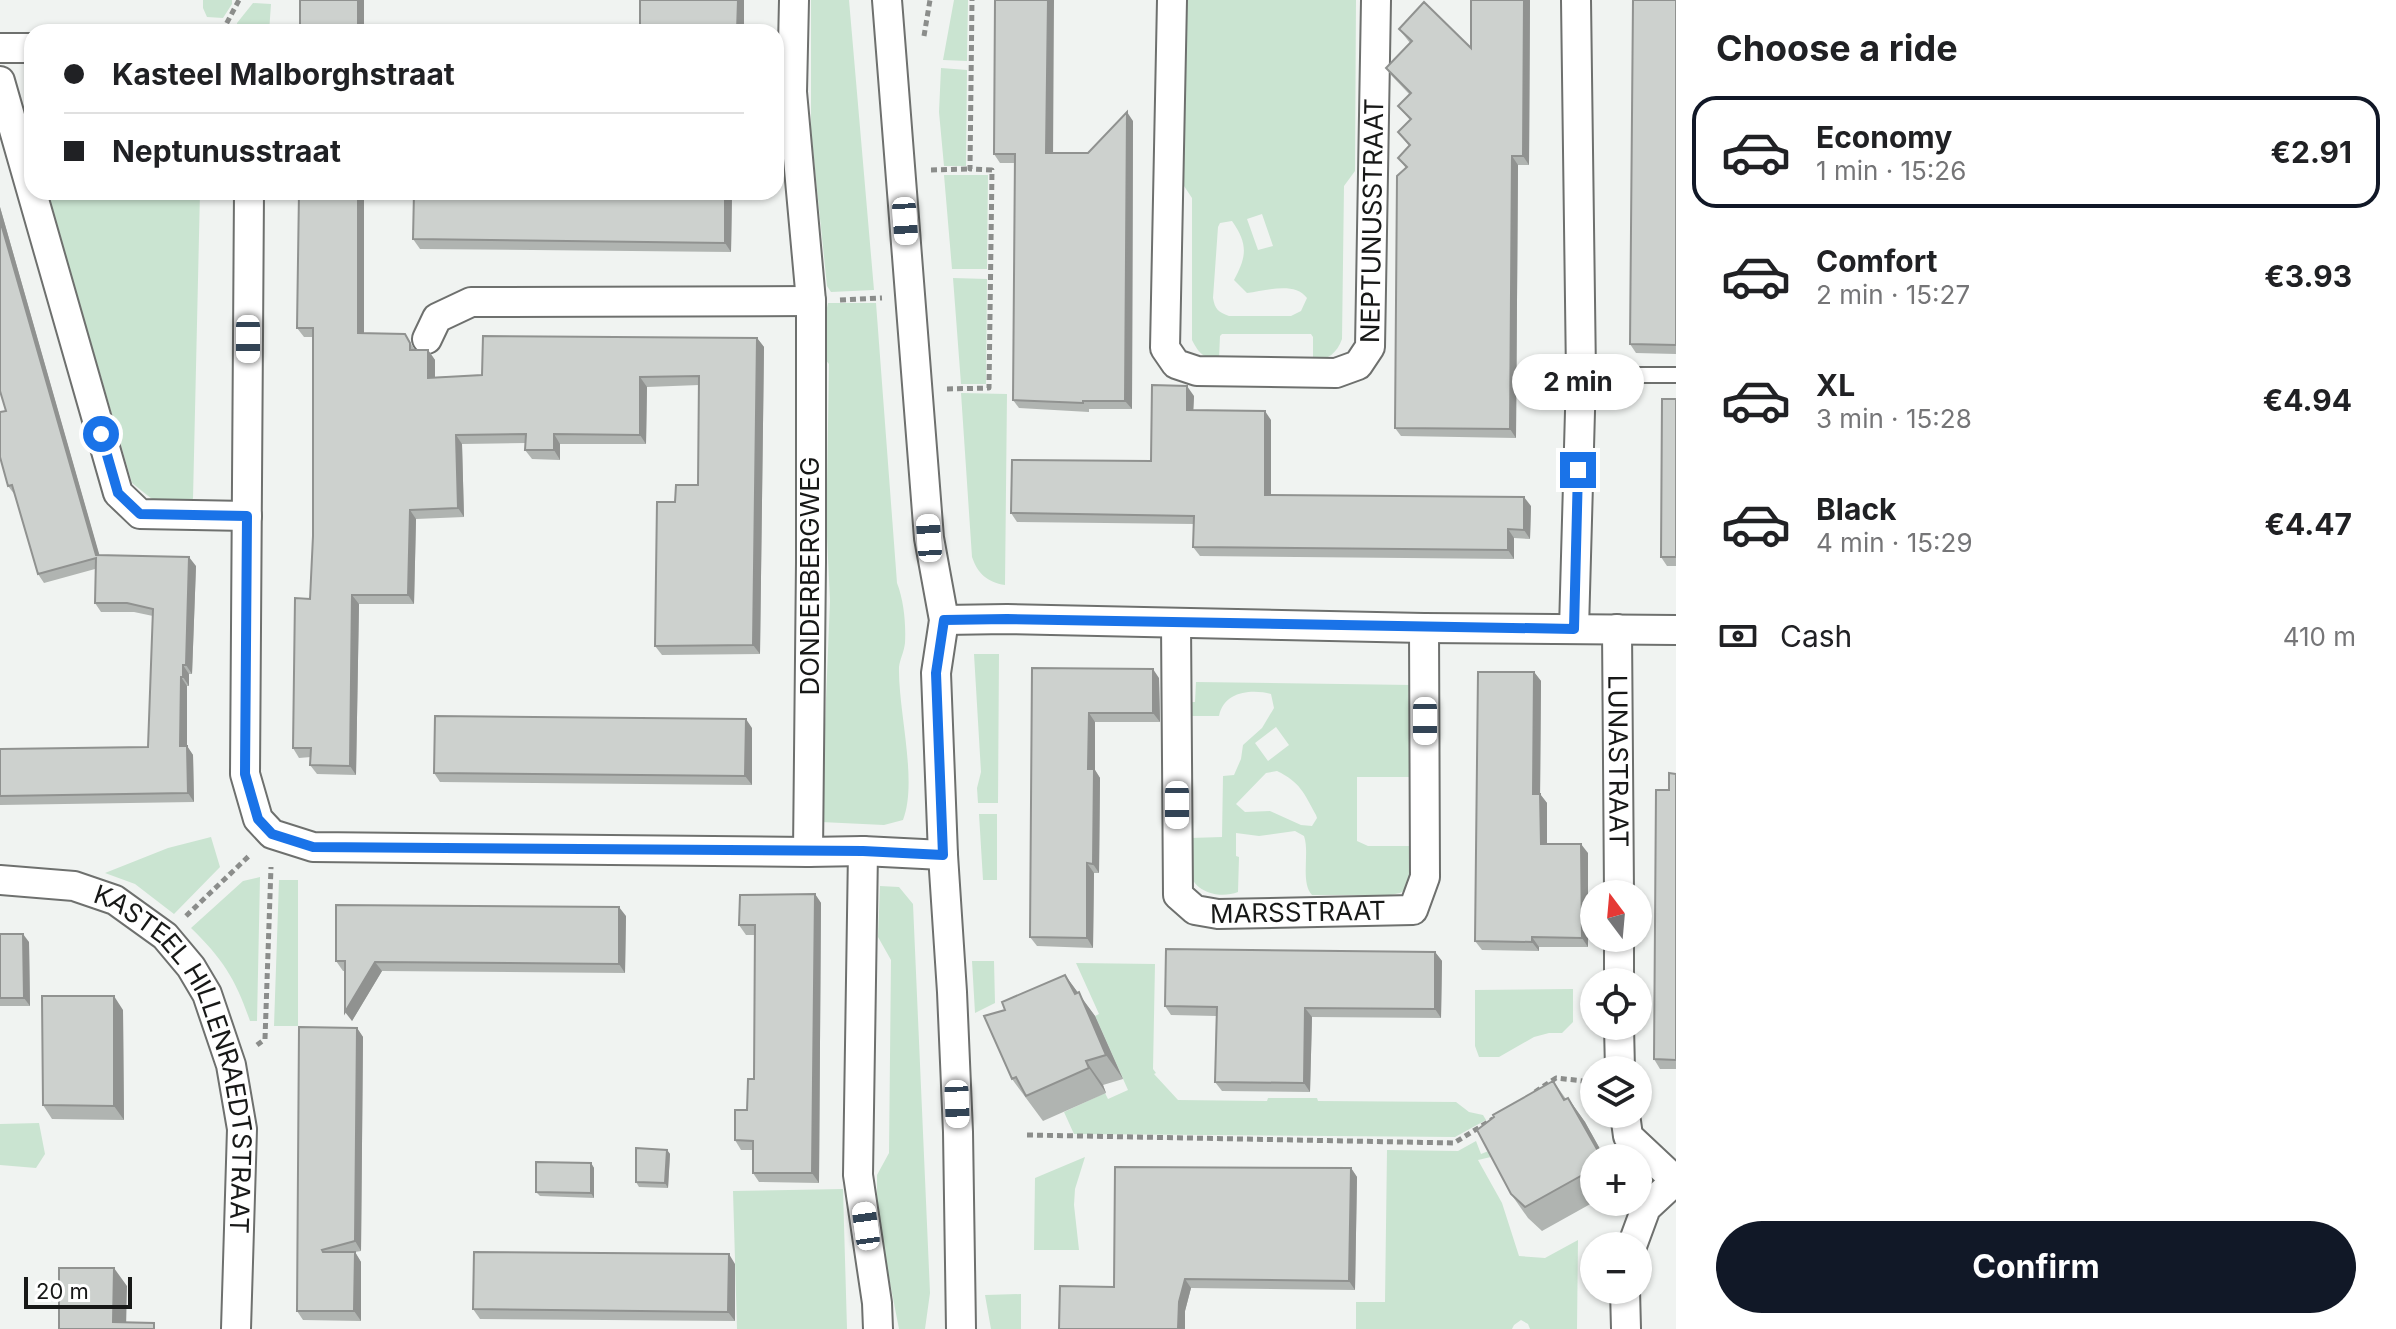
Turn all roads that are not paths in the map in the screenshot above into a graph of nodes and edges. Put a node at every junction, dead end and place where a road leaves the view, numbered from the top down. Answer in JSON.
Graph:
{"nodes":[{"id":1,"x":794,"y":0,"type":"edge"},
{"id":2,"x":887,"y":0,"type":"edge"},
{"id":3,"x":1172,"y":0,"type":"edge"},
{"id":4,"x":1376,"y":0,"type":"edge"},
{"id":5,"x":1576,"y":0,"type":"edge"},
{"id":6,"x":0,"y":48,"type":"edge"},
{"id":7,"x":24,"y":48,"type":"edge"},
{"id":8,"x":0,"y":81,"type":"edge"},
{"id":9,"x":24,"y":165,"type":"edge"},
{"id":10,"x":34,"y":200,"type":"edge"},
{"id":11,"x":249,"y":200,"type":"edge"},
{"id":12,"x":811,"y":301,"type":"junction"},
{"id":13,"x":427,"y":339,"type":"dead end"},
{"id":14,"x":1581,"y":375,"type":"junction"},
{"id":15,"x":1676,"y":375,"type":"edge"},
{"id":16,"x":247,"y":516,"type":"junction"},
{"id":17,"x":944,"y":620,"type":"junction"},
{"id":18,"x":1176,"y":623,"type":"junction"},
{"id":19,"x":1424,"y":628,"type":"junction"},
{"id":20,"x":1574,"y":629,"type":"junction"},
{"id":21,"x":1617,"y":629,"type":"junction"},
{"id":22,"x":1676,"y":630,"type":"edge"},
{"id":23,"x":863,"y":851,"type":"junction"},
{"id":24,"x":808,"y":852,"type":"junction"},
{"id":25,"x":943,"y":855,"type":"junction"},
{"id":26,"x":0,"y":880,"type":"edge"},
{"id":27,"x":1619,"y":880,"type":"edge"},
{"id":28,"x":1627,"y":1128,"type":"edge"},
{"id":29,"x":1676,"y":1180,"type":"edge"},
{"id":30,"x":1637,"y":1232,"type":"edge"},
{"id":31,"x":1625,"y":1304,"type":"edge"},
{"id":32,"x":236,"y":1329,"type":"edge"},
{"id":33,"x":878,"y":1329,"type":"edge"},
{"id":34,"x":961,"y":1329,"type":"edge"},
{"id":35,"x":1626,"y":1329,"type":"edge"}],
"edges":[{"from":1,"to":12,"type":"street","name":"DONDERBERGWEG"},
{"from":2,"to":17,"type":"street"},
{"from":3,"to":4,"type":"street","name":"NEPTUNUSSTRAAT"},
{"from":5,"to":14,"type":"street"},
{"from":6,"to":7,"type":"street"},
{"from":8,"to":9,"type":"street"},
{"from":10,"to":16,"type":"street"},
{"from":11,"to":16,"type":"street"},
{"from":12,"to":13,"type":"street"},
{"from":12,"to":24,"type":"street","name":"DONDERBERGWEG"},
{"from":14,"to":15,"type":"lane"},
{"from":14,"to":20,"type":"street"},
{"from":16,"to":24,"type":"street"},
{"from":17,"to":18,"type":"street"},
{"from":17,"to":25,"type":"street"},
{"from":18,"to":19,"type":"street"},
{"from":18,"to":19,"type":"street","name":"MARSSTRAAT"},
{"from":19,"to":20,"type":"street"},
{"from":20,"to":21,"type":"street"},
{"from":21,"to":22,"type":"street"},
{"from":21,"to":27,"type":"street","name":"LUNASTRAAT"},
{"from":23,"to":24,"type":"street"},
{"from":23,"to":25,"type":"street"},
{"from":23,"to":33,"type":"street"},
{"from":25,"to":34,"type":"street"},
{"from":26,"to":32,"type":"street","name":"KASTEEL HILLENRAEDTSTRAAT"},
{"from":28,"to":29,"type":"street"},
{"from":29,"to":30,"type":"street"},
{"from":31,"to":35,"type":"street"}]}
